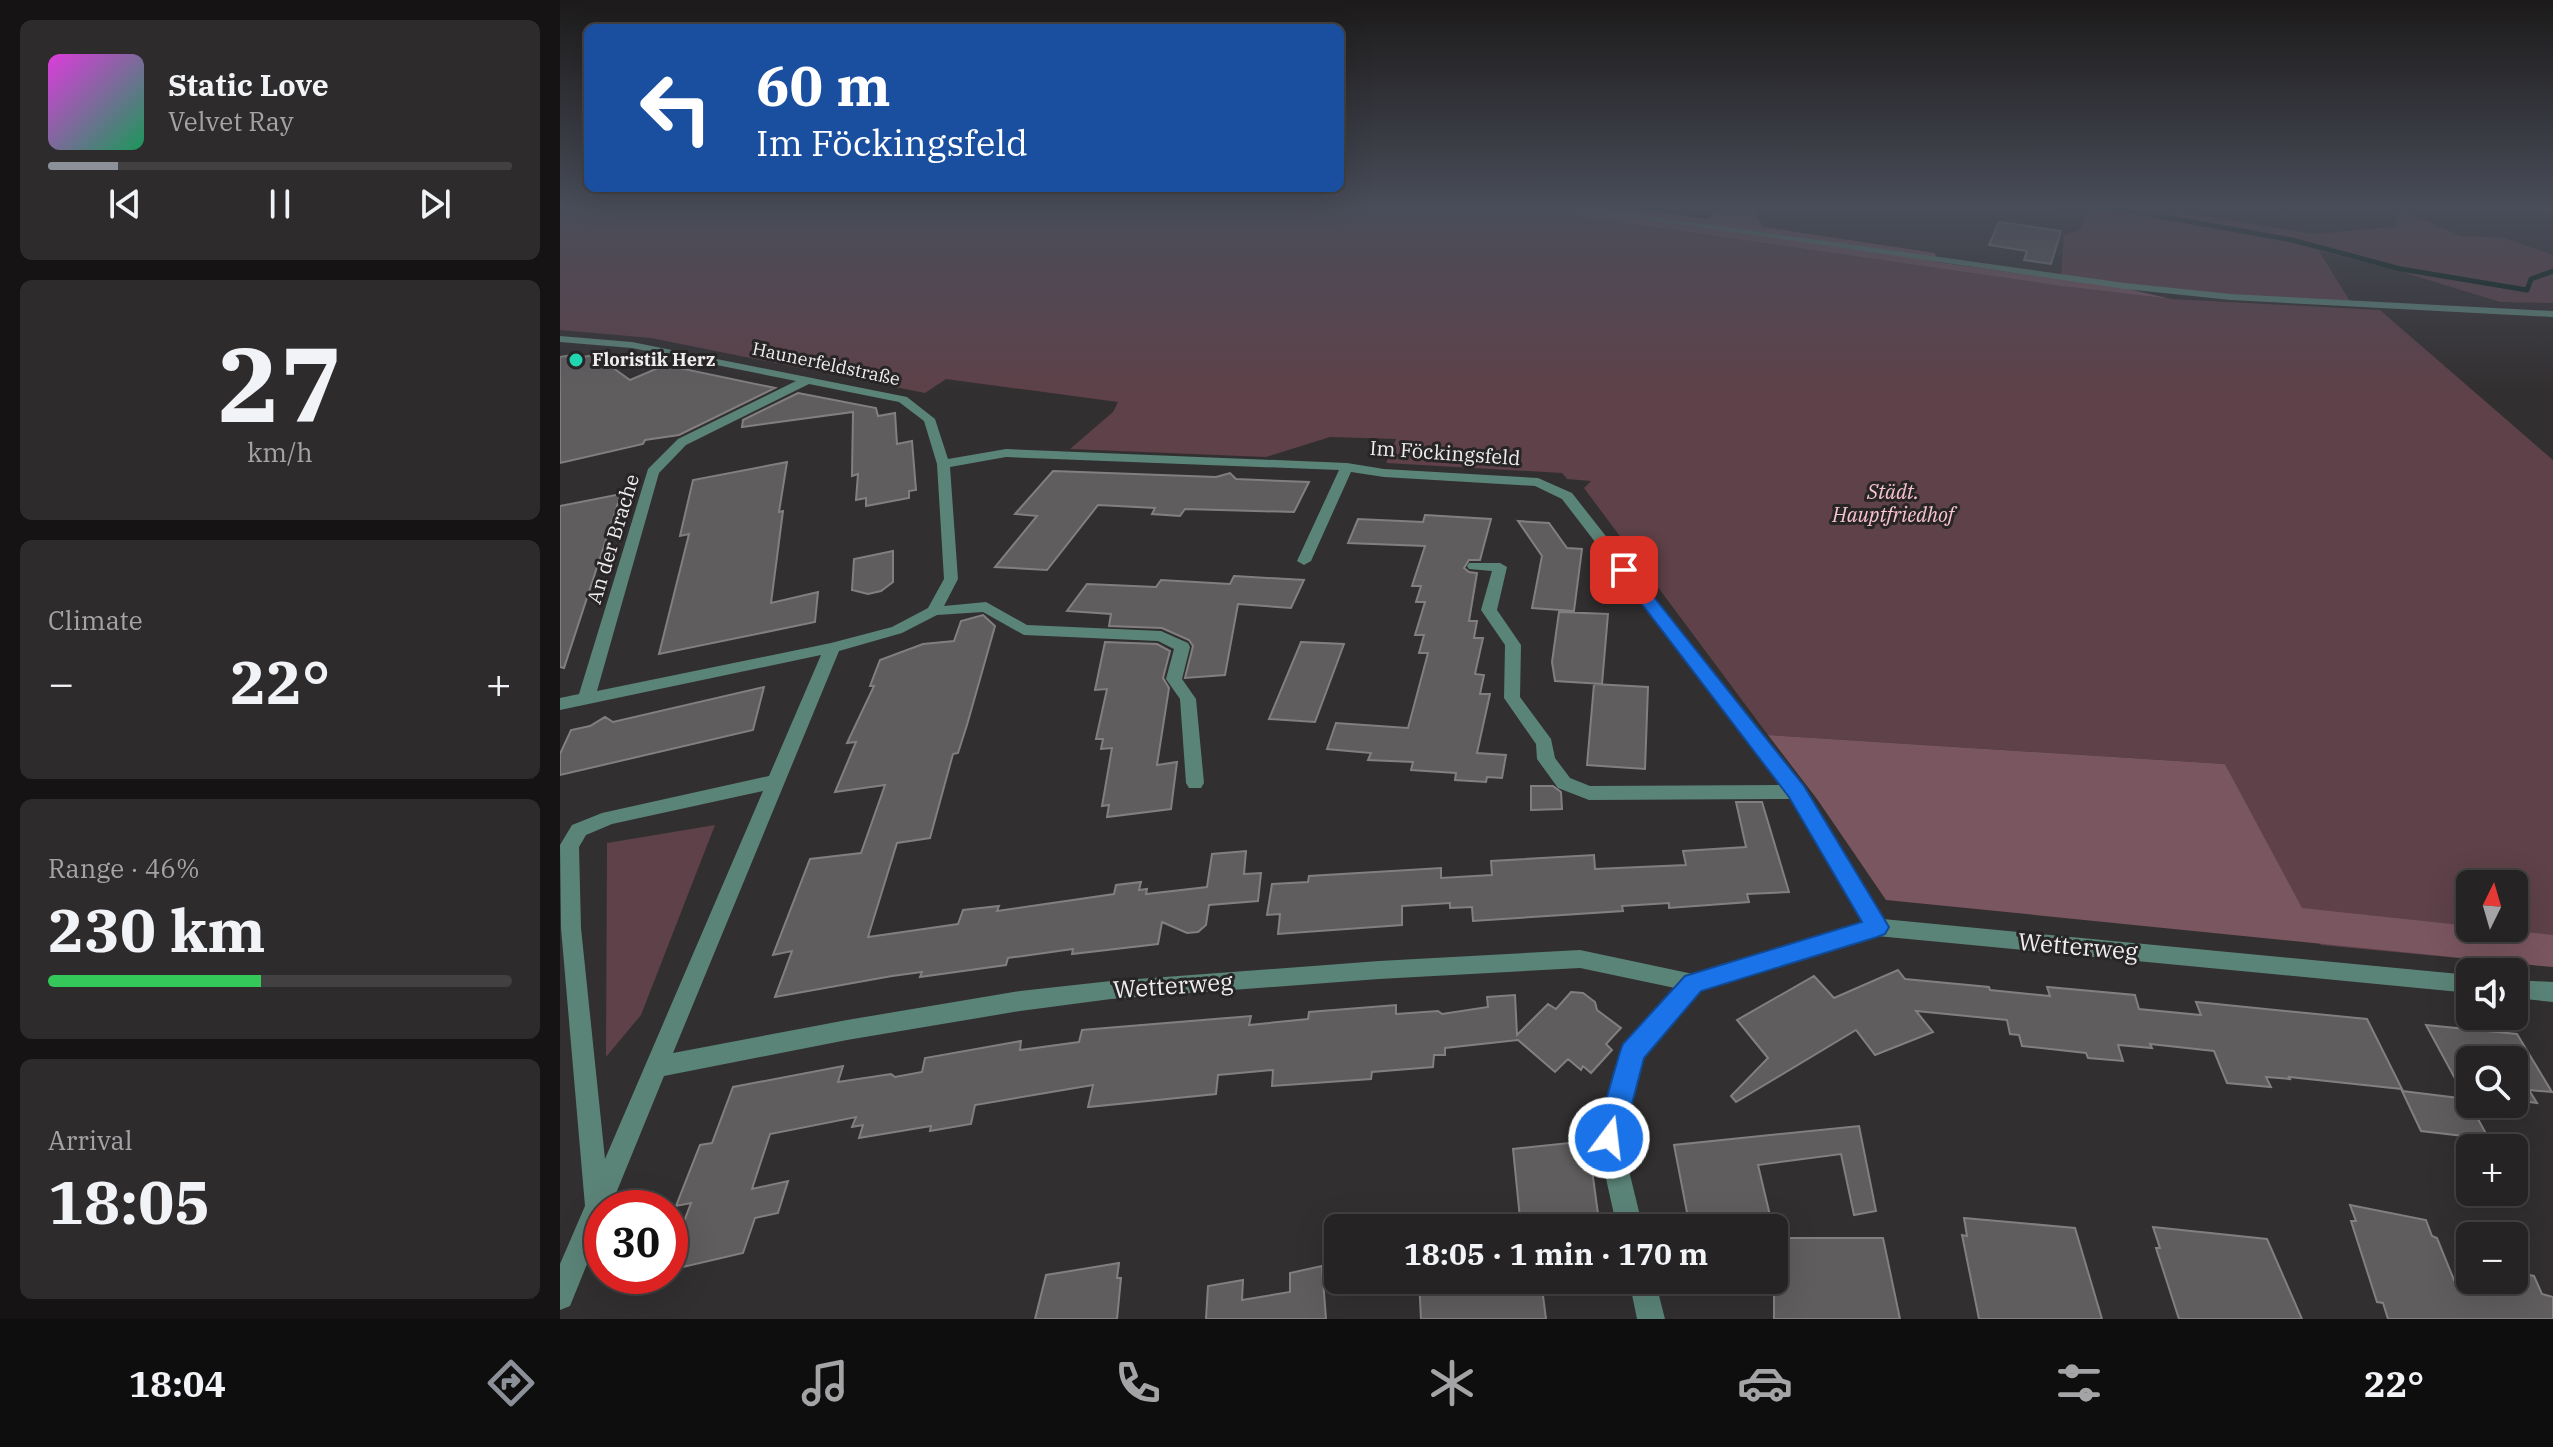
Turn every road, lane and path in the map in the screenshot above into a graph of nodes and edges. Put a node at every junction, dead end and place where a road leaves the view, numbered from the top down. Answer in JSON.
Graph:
{"nodes":[{"id":1,"x":2001,"y":269,"type":"edge"},
{"id":2,"x":2553,"y":314,"type":"edge"},
{"id":3,"x":560,"y":339,"type":"edge"},
{"id":4,"x":807,"y":380,"type":"junction"},
{"id":5,"x":943,"y":464,"type":"junction"},
{"id":6,"x":1347,"y":467,"type":"junction"},
{"id":7,"x":1304,"y":561,"type":"dead end"},
{"id":8,"x":1474,"y":566,"type":"dead end"},
{"id":9,"x":934,"y":611,"type":"junction"},
{"id":10,"x":832,"y":648,"type":"junction"},
{"id":11,"x":586,"y":699,"type":"junction"},
{"id":12,"x":560,"y":704,"type":"edge"},
{"id":13,"x":773,"y":782,"type":"junction"},
{"id":14,"x":1195,"y":783,"type":"dead end"},
{"id":15,"x":1797,"y":792,"type":"junction"},
{"id":16,"x":1877,"y":927,"type":"junction"},
{"id":17,"x":1693,"y":983,"type":"junction"},
{"id":18,"x":2456,"y":983,"type":"edge"},
{"id":19,"x":2528,"y":990,"type":"edge"},
{"id":20,"x":2553,"y":992,"type":"edge"},
{"id":21,"x":656,"y":1067,"type":"junction"},
{"id":22,"x":595,"y":1190,"type":"edge"},
{"id":23,"x":604,"y":1190,"type":"edge"},
{"id":24,"x":1627,"y":1214,"type":"edge"},
{"id":25,"x":584,"y":1238,"type":"edge"},
{"id":26,"x":1645,"y":1294,"type":"edge"},
{"id":27,"x":560,"y":1296,"type":"edge"},
{"id":28,"x":1651,"y":1319,"type":"edge"}],
"edges":[{"from":1,"to":2,"type":"street"},
{"from":3,"to":4,"type":"street","name":"Haunerfeldstraße"},
{"from":4,"to":5,"type":"street","name":"Haunerfeldstraße"},
{"from":4,"to":11,"type":"street","name":"An der Brache"},
{"from":5,"to":6,"type":"street","name":"Im Föckingsfeld"},
{"from":5,"to":9,"type":"street","name":"Haunerfeldstraße"},
{"from":6,"to":7,"type":"street"},
{"from":6,"to":15,"type":"street","name":"Im Föckingsfeld"},
{"from":8,"to":15,"type":"street"},
{"from":9,"to":10,"type":"street"},
{"from":9,"to":14,"type":"street"},
{"from":10,"to":11,"type":"street"},
{"from":10,"to":13,"type":"street"},
{"from":11,"to":12,"type":"street"},
{"from":13,"to":21,"type":"street"},
{"from":13,"to":22,"type":"street"},
{"from":15,"to":16,"type":"street","name":"Im Föckingsfeld"},
{"from":16,"to":17,"type":"street","name":"Wetterweg"},
{"from":16,"to":18,"type":"street","name":"Wetterweg"},
{"from":17,"to":21,"type":"street","name":"Wetterweg"},
{"from":17,"to":24,"type":"street"},
{"from":19,"to":20,"type":"street"},
{"from":21,"to":23,"type":"street"},
{"from":25,"to":27,"type":"street"},
{"from":26,"to":28,"type":"street"}]}
